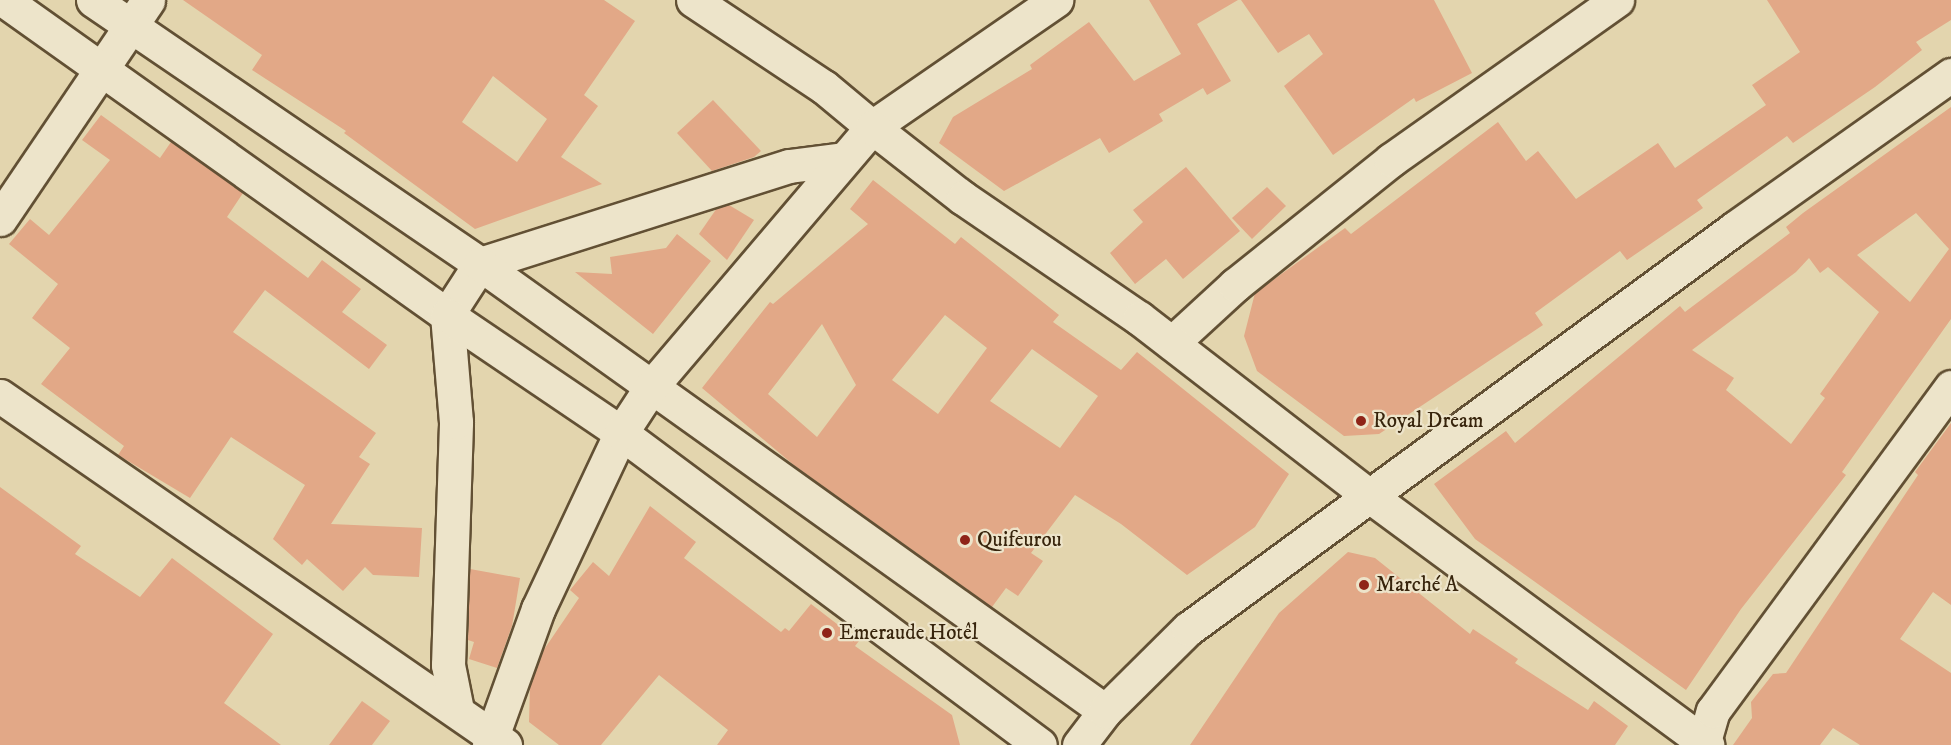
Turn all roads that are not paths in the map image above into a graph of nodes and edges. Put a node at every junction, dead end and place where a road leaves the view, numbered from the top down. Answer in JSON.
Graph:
{"nodes":[{"id":1,"x":4,"y":0,"type":"edge"},
{"id":2,"x":93,"y":0,"type":"edge"},
{"id":3,"x":148,"y":0,"type":"edge"},
{"id":4,"x":693,"y":0,"type":"edge"},
{"id":5,"x":1056,"y":0,"type":"edge"},
{"id":6,"x":1617,"y":0,"type":"edge"},
{"id":7,"x":129,"y":26,"type":"junction"},
{"id":8,"x":101,"y":66,"type":"junction"},
{"id":9,"x":1951,"y":75,"type":"edge"},
{"id":10,"x":872,"y":127,"type":"junction"},
{"id":11,"x":844,"y":159,"type":"junction"},
{"id":12,"x":0,"y":219,"type":"edge"},
{"id":13,"x":480,"y":264,"type":"junction"},
{"id":14,"x":447,"y":315,"type":"junction"},
{"id":15,"x":1172,"y":343,"type":"junction"},
{"id":16,"x":651,"y":387,"type":"junction"},
{"id":17,"x":1951,"y":387,"type":"edge"},
{"id":18,"x":0,"y":396,"type":"edge"},
{"id":19,"x":621,"y":433,"type":"junction"},
{"id":20,"x":1371,"y":497,"type":"junction"},
{"id":21,"x":457,"y":710,"type":"junction"},
{"id":22,"x":1105,"y":711,"type":"junction"},
{"id":23,"x":495,"y":742,"type":"edge"},
{"id":24,"x":1040,"y":745,"type":"edge"},
{"id":25,"x":1079,"y":745,"type":"edge"},
{"id":26,"x":1705,"y":745,"type":"edge"}],
"edges":[{"from":1,"to":8,"type":"street"},
{"from":2,"to":7,"type":"street"},
{"from":3,"to":7,"type":"street"},
{"from":4,"to":10,"type":"street"},
{"from":5,"to":10,"type":"street"},
{"from":6,"to":15,"type":"street"},
{"from":7,"to":8,"type":"street"},
{"from":7,"to":13,"type":"street"},
{"from":8,"to":12,"type":"street"},
{"from":8,"to":14,"type":"street"},
{"from":9,"to":20,"type":"street"},
{"from":10,"to":11,"type":"street"},
{"from":10,"to":15,"type":"street"},
{"from":11,"to":13,"type":"street"},
{"from":11,"to":16,"type":"street"},
{"from":13,"to":14,"type":"street"},
{"from":13,"to":16,"type":"street"},
{"from":14,"to":19,"type":"street"},
{"from":14,"to":21,"type":"street"},
{"from":15,"to":20,"type":"street"},
{"from":16,"to":19,"type":"street"},
{"from":16,"to":22,"type":"street"},
{"from":17,"to":26,"type":"street"},
{"from":18,"to":21,"type":"street"},
{"from":19,"to":23,"type":"street"},
{"from":19,"to":24,"type":"street"},
{"from":20,"to":22,"type":"street"},
{"from":20,"to":26,"type":"street"},
{"from":21,"to":23,"type":"street"},
{"from":22,"to":25,"type":"street"}]}
